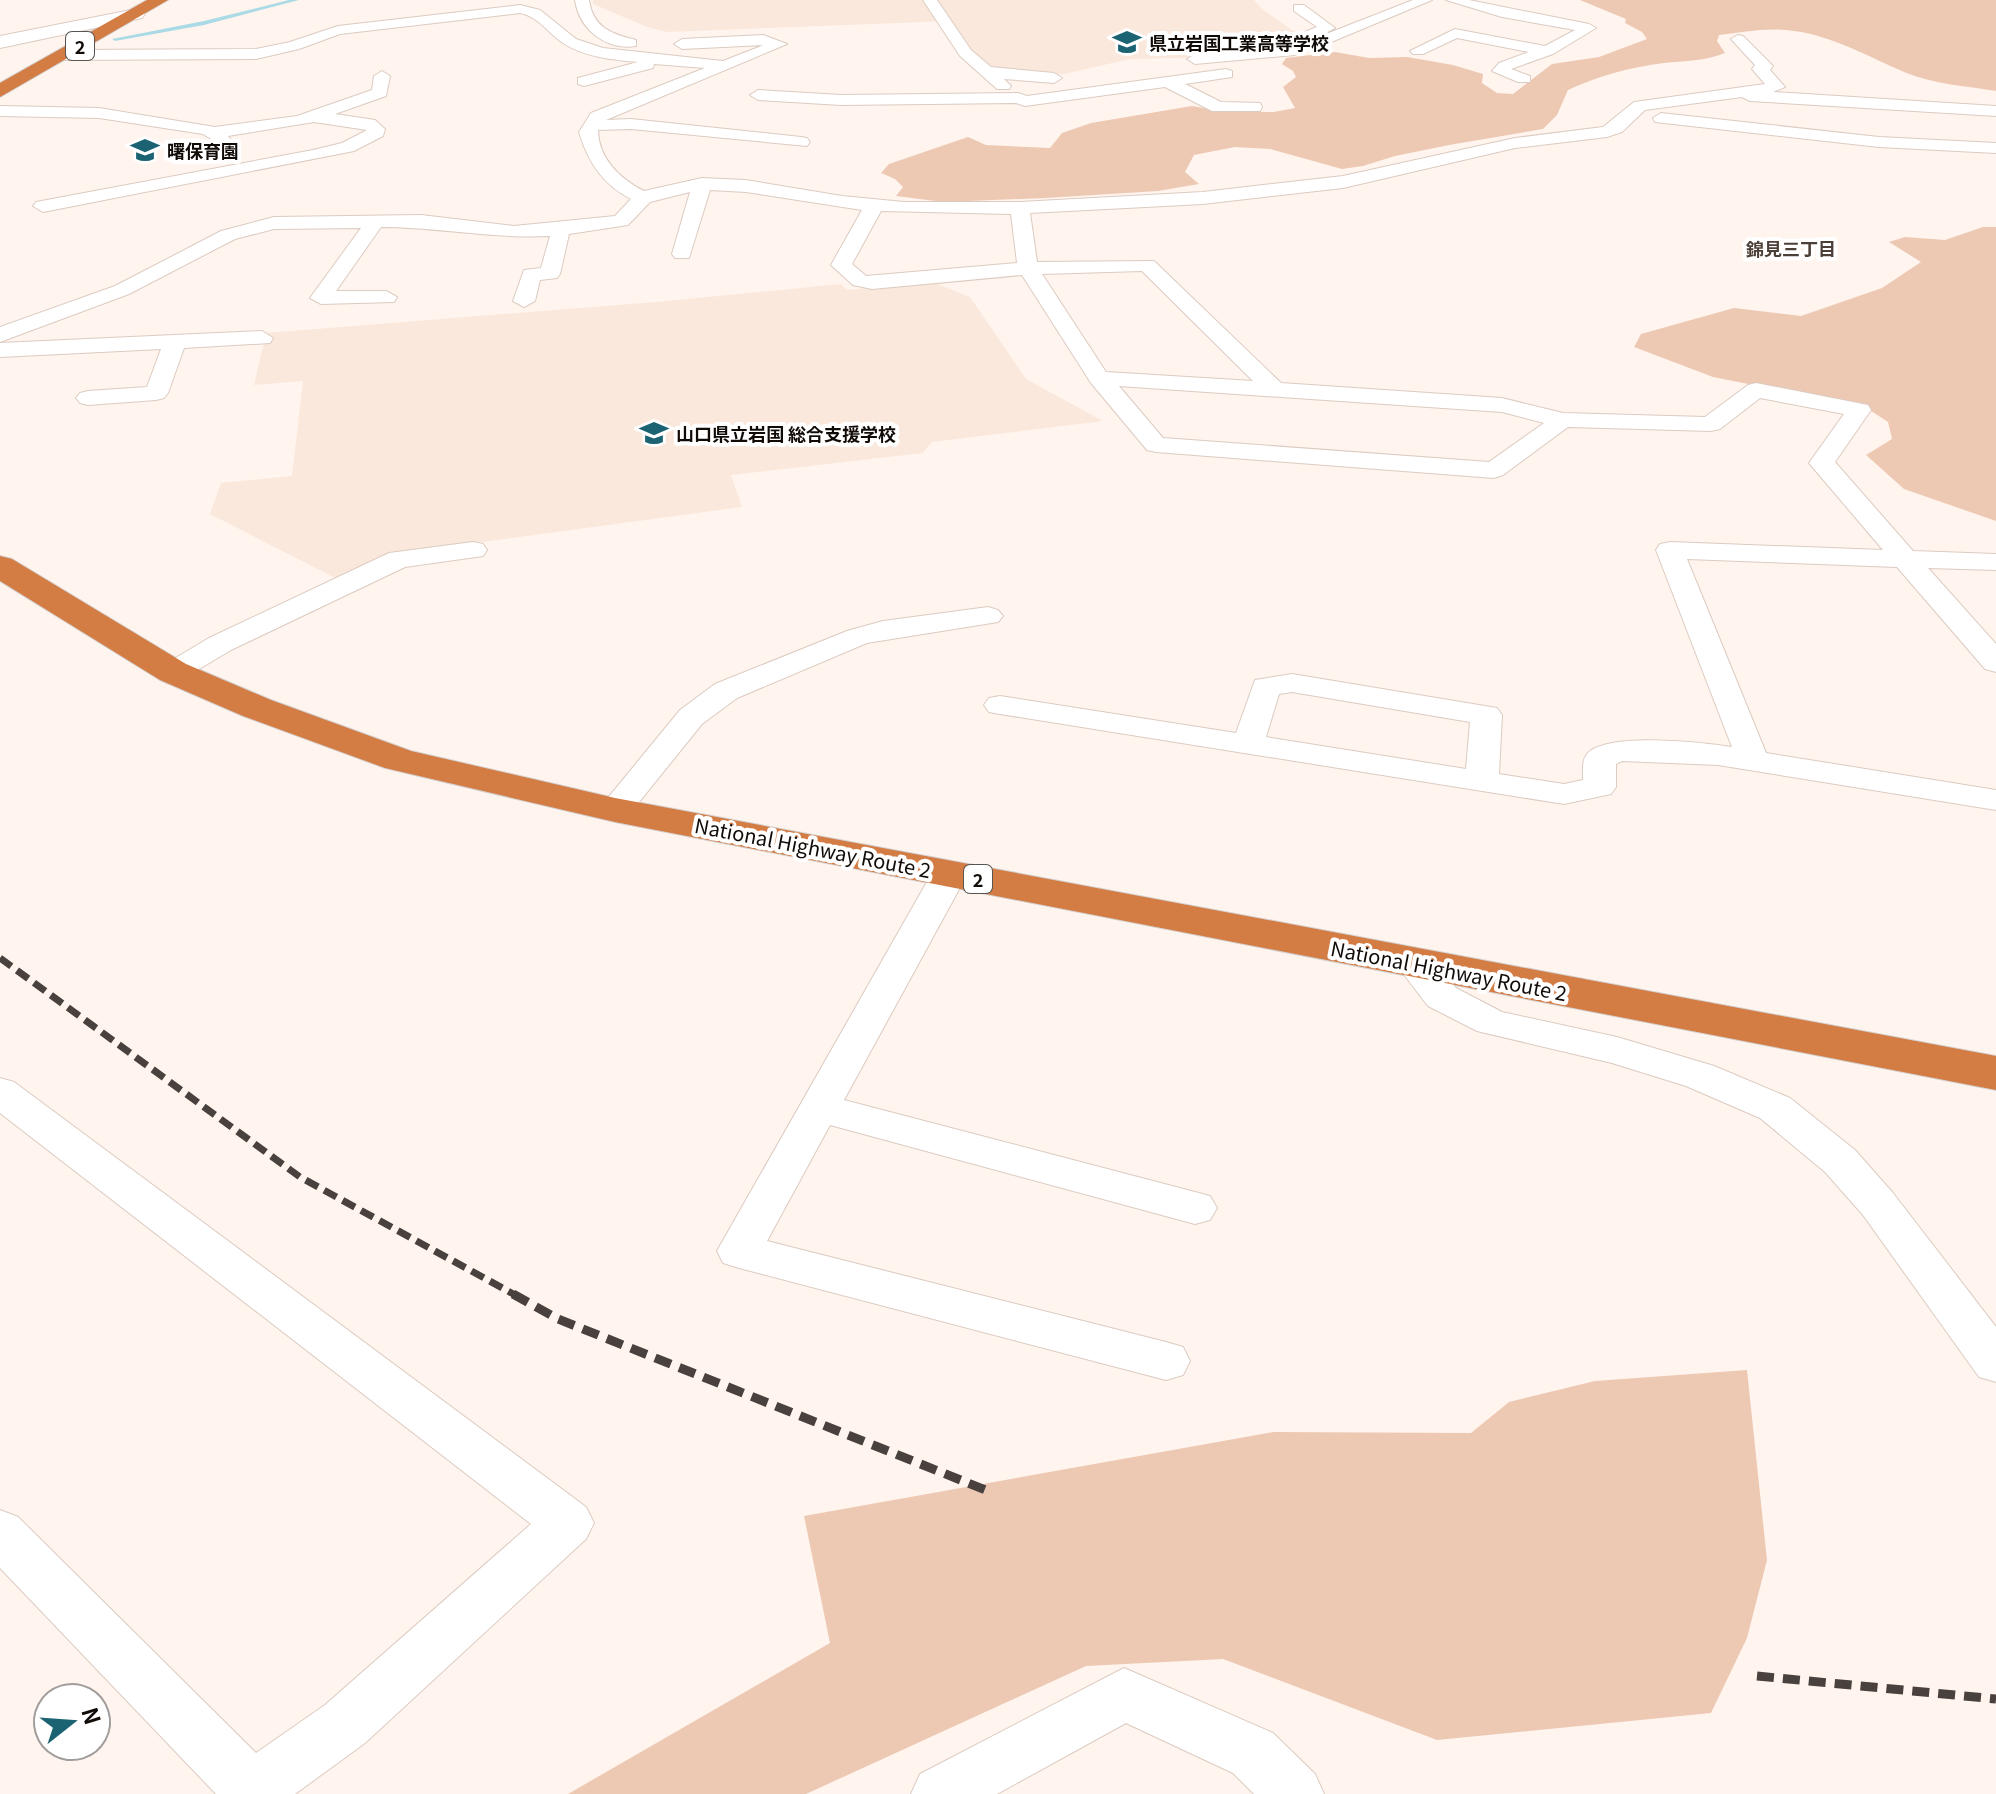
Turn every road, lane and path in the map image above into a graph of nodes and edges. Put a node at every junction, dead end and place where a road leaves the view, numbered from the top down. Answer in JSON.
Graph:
{"nodes":[{"id":1,"x":159,"y":0,"type":"edge"},
{"id":2,"x":582,"y":0,"type":"edge"},
{"id":3,"x":930,"y":0,"type":"edge"},
{"id":4,"x":1425,"y":0,"type":"edge"},
{"id":5,"x":1453,"y":0,"type":"edge"},
{"id":6,"x":1299,"y":8,"type":"dead end"},
{"id":7,"x":1502,"y":13,"type":"junction"},
{"id":8,"x":136,"y":14,"type":"junction"},
{"id":9,"x":545,"y":20,"type":"junction"},
{"id":10,"x":1455,"y":33,"type":"junction"},
{"id":11,"x":391,"y":37,"type":"dead end"},
{"id":12,"x":1738,"y":39,"type":"dead end"},
{"id":13,"x":0,"y":42,"type":"edge"},
{"id":14,"x":1418,"y":51,"type":"dead end"},
{"id":15,"x":1548,"y":51,"type":"junction"},
{"id":16,"x":1290,"y":52,"type":"junction"},
{"id":17,"x":64,"y":55,"type":"junction"},
{"id":18,"x":667,"y":59,"type":"junction"},
{"id":19,"x":1183,"y":60,"type":"dead end"},
{"id":20,"x":725,"y":66,"type":"junction"},
{"id":21,"x":984,"y":71,"type":"junction"},
{"id":22,"x":1226,"y":74,"type":"dead end"},
{"id":23,"x":1077,"y":75,"type":"dead end"},
{"id":24,"x":382,"y":76,"type":"dead end"},
{"id":25,"x":784,"y":79,"type":"dead end"},
{"id":26,"x":1524,"y":79,"type":"dead end"},
{"id":27,"x":584,"y":81,"type":"dead end"},
{"id":28,"x":1168,"y":82,"type":"junction"},
{"id":29,"x":0,"y":91,"type":"edge"},
{"id":30,"x":1740,"y":94,"type":"junction"},
{"id":31,"x":1021,"y":100,"type":"junction"},
{"id":32,"x":1254,"y":107,"type":"dead end"},
{"id":33,"x":0,"y":111,"type":"edge"},
{"id":34,"x":1996,"y":111,"type":"edge"},
{"id":35,"x":215,"y":112,"type":"dead end"},
{"id":36,"x":1632,"y":115,"type":"junction"},
{"id":37,"x":315,"y":117,"type":"junction"},
{"id":38,"x":725,"y":117,"type":"dead end"},
{"id":39,"x":1046,"y":118,"type":"dead end"},
{"id":40,"x":591,"y":125,"type":"junction"},
{"id":41,"x":238,"y":131,"type":"junction"},
{"id":42,"x":703,"y":132,"type":"junction"},
{"id":43,"x":751,"y":137,"type":"junction"},
{"id":44,"x":801,"y":142,"type":"dead end"},
{"id":45,"x":1996,"y":148,"type":"edge"},
{"id":46,"x":724,"y":152,"type":"dead end"},
{"id":47,"x":702,"y":184,"type":"junction"},
{"id":48,"x":643,"y":198,"type":"junction"},
{"id":49,"x":43,"y":206,"type":"dead end"},
{"id":50,"x":874,"y":206,"type":"junction"},
{"id":51,"x":1020,"y":208,"type":"junction"},
{"id":52,"x":376,"y":221,"type":"junction"},
{"id":53,"x":558,"y":230,"type":"junction"},
{"id":54,"x":682,"y":254,"type":"dead end"},
{"id":55,"x":1028,"y":268,"type":"junction"},
{"id":56,"x":386,"y":297,"type":"dead end"},
{"id":57,"x":524,"y":301,"type":"dead end"},
{"id":58,"x":0,"y":335,"type":"edge"},
{"id":59,"x":262,"y":338,"type":"dead end"},
{"id":60,"x":175,"y":342,"type":"junction"},
{"id":61,"x":0,"y":350,"type":"edge"},
{"id":62,"x":1099,"y":378,"type":"junction"},
{"id":63,"x":1276,"y":391,"type":"junction"},
{"id":64,"x":88,"y":398,"type":"dead end"},
{"id":65,"x":1563,"y":420,"type":"junction"},
{"id":66,"x":473,"y":550,"type":"dead end"},
{"id":67,"x":1905,"y":558,"type":"junction"},
{"id":68,"x":1996,"y":562,"type":"edge"},
{"id":69,"x":0,"y":566,"type":"edge"},
{"id":70,"x":988,"y":616,"type":"dead end"},
{"id":71,"x":1996,"y":663,"type":"edge"},
{"id":72,"x":173,"y":672,"type":"junction"},
{"id":73,"x":1000,"y":705,"type":"dead end"},
{"id":74,"x":1248,"y":744,"type":"junction"},
{"id":75,"x":1753,"y":760,"type":"junction"},
{"id":76,"x":1482,"y":781,"type":"junction"},
{"id":77,"x":1996,"y":800,"type":"edge"},
{"id":78,"x":615,"y":810,"type":"junction"},
{"id":79,"x":950,"y":873,"type":"junction"},
{"id":80,"x":1414,"y":963,"type":"junction"},
{"id":81,"x":1996,"y":1073,"type":"edge"},
{"id":82,"x":0,"y":1092,"type":"edge"},
{"id":83,"x":819,"y":1108,"type":"junction"},
{"id":84,"x":1195,"y":1208,"type":"dead end"},
{"id":85,"x":1166,"y":1361,"type":"dead end"},
{"id":86,"x":1996,"y":1363,"type":"edge"},
{"id":87,"x":0,"y":1533,"type":"edge"},
{"id":88,"x":249,"y":1792,"type":"edge"},
{"id":89,"x":940,"y":1794,"type":"edge"},
{"id":90,"x":1295,"y":1794,"type":"edge"}],
"edges":[{"from":1,"to":8,"type":"highway","number":"2"},
{"from":2,"to":20,"type":"street"},
{"from":3,"to":21,"type":"street"},
{"from":4,"to":16,"type":"street"},
{"from":5,"to":7,"type":"street"},
{"from":6,"to":16,"type":"street"},
{"from":7,"to":10,"type":"street"},
{"from":7,"to":15,"type":"street"},
{"from":8,"to":13,"type":"street"},
{"from":8,"to":17,"type":"highway","number":"2"},
{"from":9,"to":11,"type":"street"},
{"from":9,"to":17,"type":"street"},
{"from":9,"to":18,"type":"street"},
{"from":10,"to":14,"type":"street"},
{"from":10,"to":15,"type":"street"},
{"from":12,"to":30,"type":"street"},
{"from":15,"to":26,"type":"street"},
{"from":16,"to":19,"type":"street"},
{"from":17,"to":29,"type":"highway","number":"2"},
{"from":18,"to":20,"type":"street"},
{"from":18,"to":27,"type":"street"},
{"from":20,"to":40,"type":"street"},
{"from":21,"to":23,"type":"street"},
{"from":21,"to":31,"type":"street"},
{"from":22,"to":28,"type":"street"},
{"from":24,"to":37,"type":"street"},
{"from":25,"to":31,"type":"street"},
{"from":28,"to":31,"type":"street"},
{"from":28,"to":32,"type":"street"},
{"from":30,"to":34,"type":"street"},
{"from":30,"to":36,"type":"street"},
{"from":31,"to":39,"type":"street"},
{"from":33,"to":41,"type":"street"},
{"from":35,"to":41,"type":"street"},
{"from":36,"to":45,"type":"street"},
{"from":36,"to":51,"type":"street"},
{"from":37,"to":41,"type":"street"},
{"from":37,"to":49,"type":"street"},
{"from":38,"to":42,"type":"street"},
{"from":40,"to":42,"type":"street"},
{"from":40,"to":48,"type":"street"},
{"from":42,"to":43,"type":"street"},
{"from":43,"to":44,"type":"street"},
{"from":43,"to":46,"type":"street"},
{"from":47,"to":48,"type":"street"},
{"from":47,"to":50,"type":"street"},
{"from":47,"to":54,"type":"street"},
{"from":48,"to":53,"type":"street"},
{"from":50,"to":51,"type":"street"},
{"from":50,"to":55,"type":"street"},
{"from":51,"to":55,"type":"street"},
{"from":52,"to":53,"type":"street"},
{"from":52,"to":56,"type":"street"},
{"from":52,"to":58,"type":"street"},
{"from":53,"to":57,"type":"street"},
{"from":55,"to":62,"type":"street"},
{"from":55,"to":63,"type":"street"},
{"from":59,"to":60,"type":"street"},
{"from":60,"to":61,"type":"street"},
{"from":60,"to":64,"type":"street"},
{"from":62,"to":63,"type":"street"},
{"from":62,"to":65,"type":"street"},
{"from":63,"to":65,"type":"street"},
{"from":65,"to":67,"type":"street"},
{"from":66,"to":72,"type":"street"},
{"from":67,"to":68,"type":"street"},
{"from":67,"to":71,"type":"street"},
{"from":67,"to":75,"type":"street"},
{"from":69,"to":72,"type":"highway","name":"National Highway Route 2","number":"2"},
{"from":70,"to":78,"type":"street"},
{"from":72,"to":78,"type":"highway","name":"National Highway Route 2","number":"2"},
{"from":73,"to":74,"type":"street"},
{"from":74,"to":76,"type":"street"},
{"from":74,"to":76,"type":"street"},
{"from":75,"to":76,"type":"street"},
{"from":75,"to":77,"type":"street"},
{"from":78,"to":79,"type":"highway","name":"National Highway Route 2","number":"2"},
{"from":79,"to":80,"type":"highway","name":"National Highway Route 2","number":"2"},
{"from":79,"to":83,"type":"street"},
{"from":80,"to":81,"type":"highway","name":"National Highway Route 2","number":"2"},
{"from":80,"to":86,"type":"street"},
{"from":82,"to":88,"type":"street"},
{"from":83,"to":84,"type":"street"},
{"from":83,"to":85,"type":"street"},
{"from":87,"to":88,"type":"street"},
{"from":89,"to":90,"type":"street"}]}
